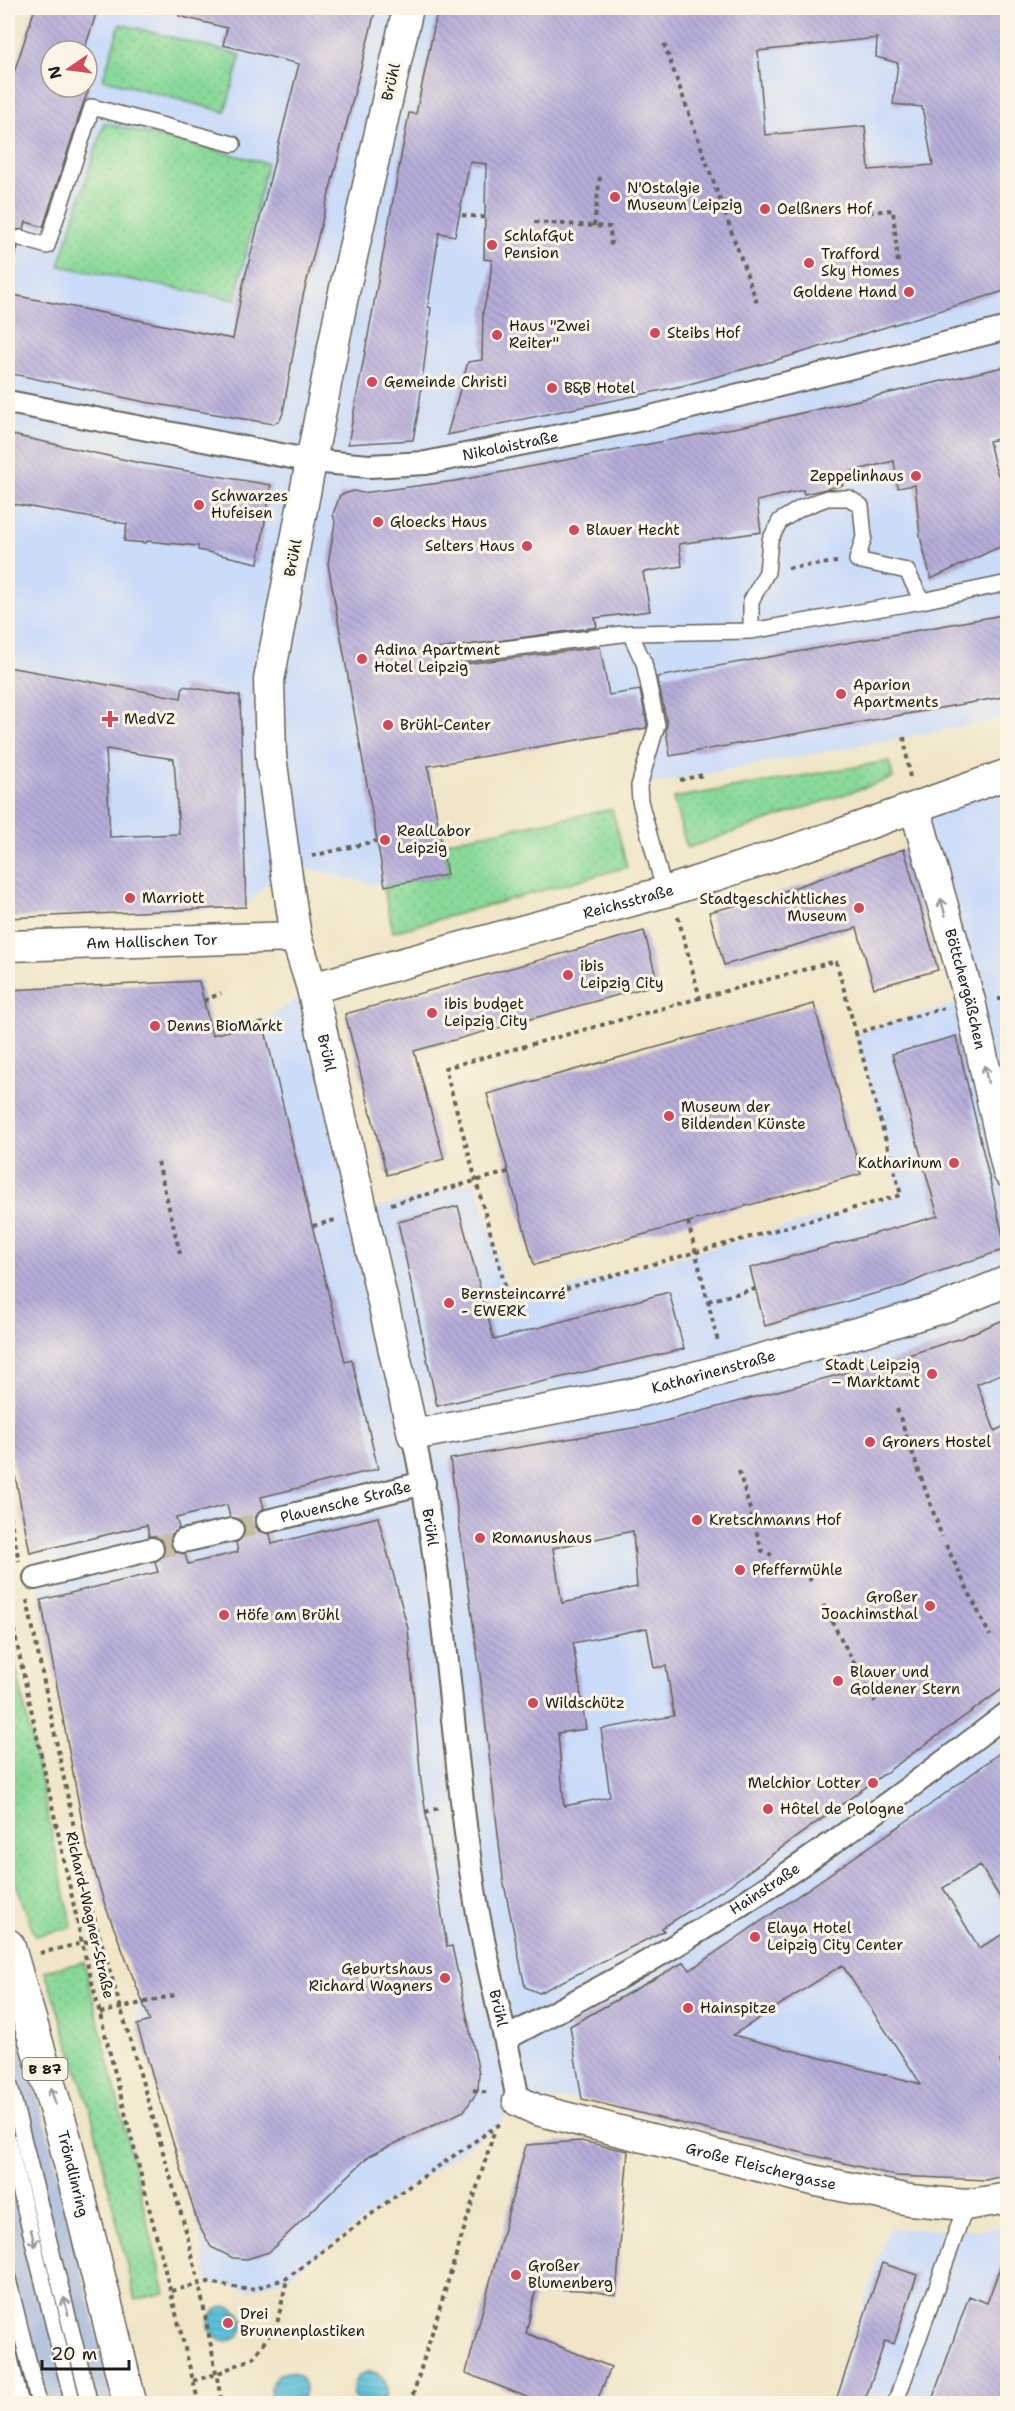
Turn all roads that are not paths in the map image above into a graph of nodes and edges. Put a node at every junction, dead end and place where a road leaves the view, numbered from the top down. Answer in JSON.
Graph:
{"nodes":[{"id":1,"x":408,"y":8,"type":"edge"},
{"id":2,"x":234,"y":144,"type":"dead end"},
{"id":3,"x":21,"y":238,"type":"dead end"},
{"id":4,"x":1008,"y":328,"type":"edge"},
{"id":5,"x":8,"y":402,"type":"edge"},
{"id":6,"x":312,"y":461,"type":"junction"},
{"id":7,"x":1008,"y":583,"type":"edge"},
{"id":8,"x":922,"y":601,"type":"junction"},
{"id":9,"x":751,"y":631,"type":"junction"},
{"id":10,"x":630,"y":633,"type":"junction"},
{"id":11,"x":440,"y":657,"type":"dead end"},
{"id":12,"x":1008,"y":774,"type":"edge"},
{"id":13,"x":915,"y":808,"type":"junction"},
{"id":14,"x":668,"y":891,"type":"junction"},
{"id":15,"x":296,"y":937,"type":"junction"},
{"id":16,"x":8,"y":946,"type":"edge"},
{"id":17,"x":312,"y":988,"type":"junction"},
{"id":18,"x":1008,"y":1172,"type":"edge"},
{"id":19,"x":1008,"y":1281,"type":"edge"},
{"id":20,"x":413,"y":1435,"type":"junction"},
{"id":21,"x":424,"y":1483,"type":"junction"},
{"id":22,"x":268,"y":1521,"type":"tunnel mouth"},
{"id":23,"x":232,"y":1530,"type":"tunnel mouth"},
{"id":24,"x":183,"y":1541,"type":"tunnel mouth"},
{"id":25,"x":152,"y":1549,"type":"tunnel mouth"},
{"id":26,"x":27,"y":1580,"type":"road end"},
{"id":27,"x":1008,"y":1713,"type":"edge"},
{"id":28,"x":10,"y":1953,"type":"edge"},
{"id":29,"x":507,"y":2038,"type":"junction"},
{"id":30,"x":8,"y":2078,"type":"edge"},
{"id":31,"x":507,"y":2098,"type":"joint"},
{"id":32,"x":8,"y":2140,"type":"edge"},
{"id":33,"x":1008,"y":2198,"type":"edge"},
{"id":34,"x":966,"y":2205,"type":"junction"},
{"id":35,"x":8,"y":2279,"type":"edge"},
{"id":36,"x":8,"y":2350,"type":"edge"},
{"id":37,"x":21,"y":2403,"type":"edge"},
{"id":38,"x":39,"y":2403,"type":"edge"},
{"id":39,"x":73,"y":2403,"type":"edge"},
{"id":40,"x":90,"y":2403,"type":"edge"},
{"id":41,"x":130,"y":2403,"type":"edge"},
{"id":42,"x":895,"y":2403,"type":"edge"}],
"edges":[{"from":1,"to":6,"type":"street","name":"Brühl"},
{"from":2,"to":3,"type":"lane"},
{"from":4,"to":6,"type":"street","name":"Nikolaistraße"},
{"from":5,"to":6,"type":"street","name":"Nikolaistraße"},
{"from":6,"to":15,"type":"street","name":"Brühl"},
{"from":7,"to":8,"type":"lane"},
{"from":8,"to":9,"type":"lane"},
{"from":8,"to":9,"type":"lane"},
{"from":9,"to":10,"type":"lane"},
{"from":10,"to":11,"type":"lane"},
{"from":10,"to":14,"type":"lane"},
{"from":12,"to":13,"type":"street","name":"Reichsstraße"},
{"from":13,"to":14,"type":"street","name":"Reichsstraße"},
{"from":18,"to":13,"type":"street","name":"Böttchergäßchen","one_way":true},
{"from":14,"to":17,"type":"street","name":"Reichsstraße"},
{"from":15,"to":16,"type":"street","name":"Am Hallischen Tor"},
{"from":15,"to":17,"type":"street","name":"Brühl"},
{"from":17,"to":20,"type":"street","name":"Brühl"},
{"from":19,"to":20,"type":"street","name":"Katharinenstraße"},
{"from":20,"to":21,"type":"street","name":"Brühl"},
{"from":21,"to":22,"type":"street","name":"Plauensche Straße"},
{"from":21,"to":29,"type":"street","name":"Brühl"},
{"from":23,"to":24,"type":"street"},
{"from":25,"to":26,"type":"street"},
{"from":27,"to":29,"type":"street","name":"Hainstraße"},
{"from":41,"to":28,"type":"main road","name":"Tröndlinring","number":"B 87","one_way":true},
{"from":29,"to":31,"type":"street","name":"Brühl"},
{"from":40,"to":30,"type":"lane","one_way":true},
{"from":31,"to":34,"type":"street","name":"Große Fleischergasse"},
{"from":32,"to":39,"type":"lane","one_way":true},
{"from":33,"to":34,"type":"street","name":"Große Fleischergasse"},
{"from":34,"to":42,"type":"lane"},
{"from":35,"to":38,"type":"lane"},
{"from":36,"to":37,"type":"lane"}]}
